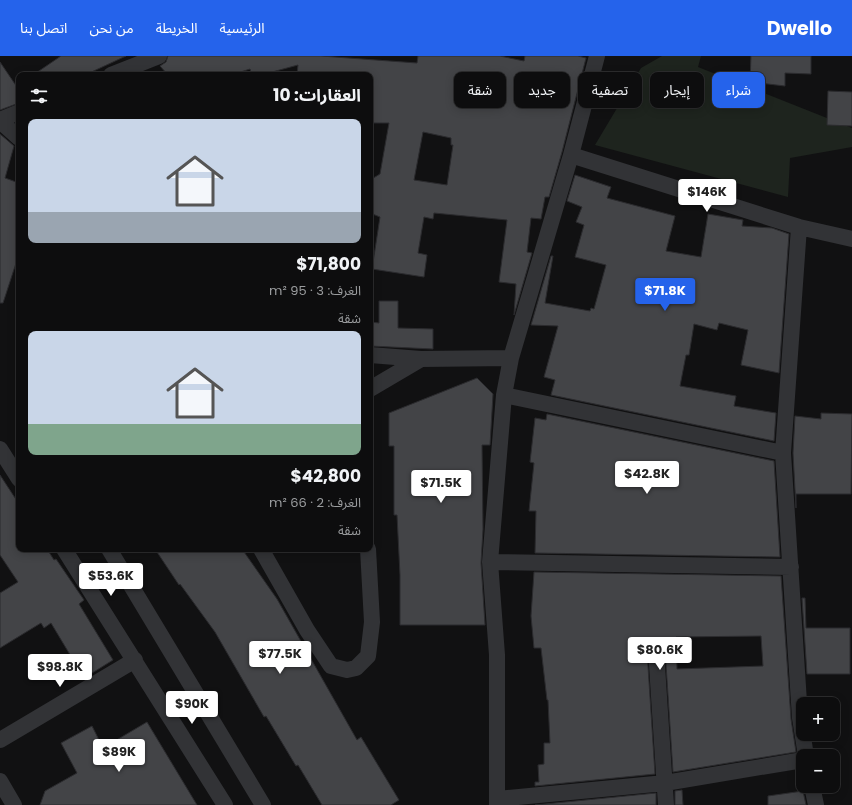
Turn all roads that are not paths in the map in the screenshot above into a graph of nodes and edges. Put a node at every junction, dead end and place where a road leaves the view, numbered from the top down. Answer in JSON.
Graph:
{"nodes":[{"id":1,"x":158,"y":56,"type":"edge"},
{"id":2,"x":597,"y":56,"type":"edge"},
{"id":3,"x":118,"y":72,"type":"edge"},
{"id":4,"x":16,"y":113,"type":"edge"},
{"id":5,"x":0,"y":120,"type":"edge"},
{"id":6,"x":16,"y":135,"type":"edge"},
{"id":7,"x":571,"y":155,"type":"junction"},
{"id":8,"x":799,"y":227,"type":"junction"},
{"id":9,"x":852,"y":239,"type":"edge"},
{"id":10,"x":373,"y":355,"type":"edge"},
{"id":11,"x":511,"y":358,"type":"junction"},
{"id":12,"x":421,"y":359,"type":"junction"},
{"id":13,"x":373,"y":387,"type":"edge"},
{"id":14,"x":504,"y":395,"type":"junction"},
{"id":15,"x":0,"y":449,"type":"edge"},
{"id":16,"x":783,"y":453,"type":"junction"},
{"id":17,"x":16,"y":469,"type":"edge"},
{"id":18,"x":66,"y":552,"type":"edge"},
{"id":19,"x":111,"y":552,"type":"edge"},
{"id":20,"x":263,"y":552,"type":"edge"},
{"id":21,"x":368,"y":552,"type":"edge"},
{"id":22,"x":490,"y":562,"type":"junction"},
{"id":23,"x":791,"y":567,"type":"junction"},
{"id":24,"x":656,"y":650,"type":"dead end"},
{"id":25,"x":135,"y":660,"type":"junction"},
{"id":26,"x":0,"y":740,"type":"edge"},
{"id":27,"x":805,"y":749,"type":"edge"},
{"id":28,"x":796,"y":761,"type":"edge"},
{"id":29,"x":0,"y":781,"type":"edge"},
{"id":30,"x":665,"y":783,"type":"junction"},
{"id":31,"x":813,"y":793,"type":"edge"},
{"id":32,"x":497,"y":802,"type":"edge"},
{"id":33,"x":14,"y":805,"type":"edge"},
{"id":34,"x":225,"y":805,"type":"edge"},
{"id":35,"x":263,"y":805,"type":"edge"},
{"id":36,"x":666,"y":805,"type":"edge"},
{"id":37,"x":816,"y":805,"type":"edge"}],
"edges":[{"from":1,"to":3,"type":"street"},
{"from":2,"to":7,"type":"street"},
{"from":4,"to":5,"type":"street"},
{"from":5,"to":6,"type":"street"},
{"from":7,"to":8,"type":"street"},
{"from":7,"to":11,"type":"street"},
{"from":8,"to":9,"type":"street"},
{"from":8,"to":16,"type":"street"},
{"from":10,"to":12,"type":"street"},
{"from":11,"to":12,"type":"street"},
{"from":11,"to":14,"type":"street"},
{"from":12,"to":13,"type":"street"},
{"from":14,"to":16,"type":"street"},
{"from":14,"to":22,"type":"street"},
{"from":15,"to":17,"type":"street"},
{"from":16,"to":23,"type":"street"},
{"from":18,"to":25,"type":"street"},
{"from":19,"to":35,"type":"street"},
{"from":20,"to":21,"type":"street"},
{"from":22,"to":23,"type":"street"},
{"from":22,"to":32,"type":"street"},
{"from":23,"to":27,"type":"street"},
{"from":24,"to":30,"type":"street"},
{"from":25,"to":26,"type":"street"},
{"from":25,"to":34,"type":"street"},
{"from":28,"to":30,"type":"street"},
{"from":29,"to":33,"type":"street"},
{"from":30,"to":32,"type":"street"},
{"from":30,"to":36,"type":"street"},
{"from":31,"to":37,"type":"street"}]}
